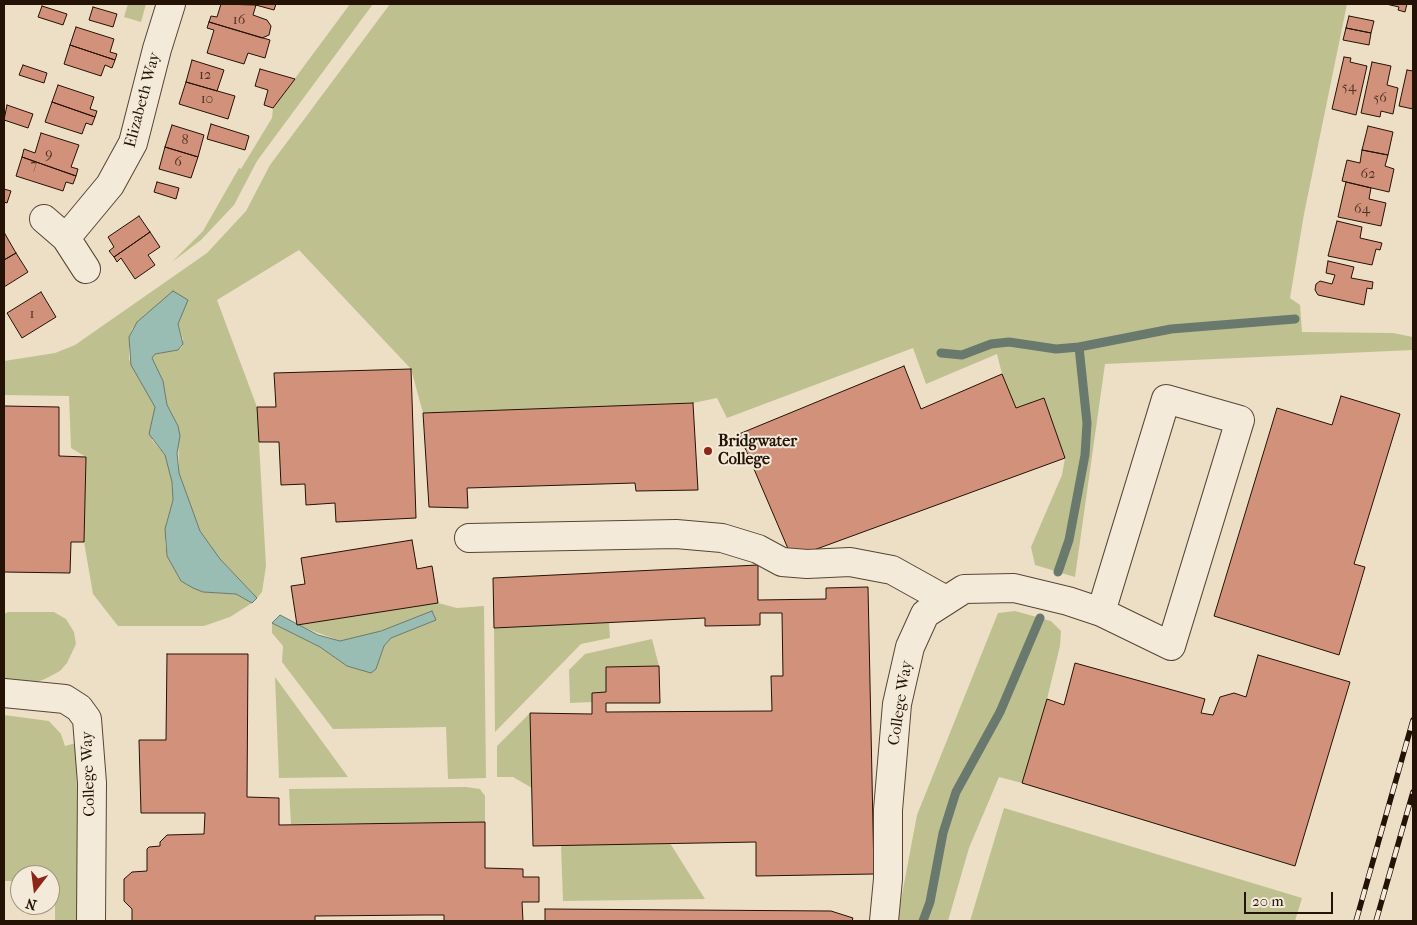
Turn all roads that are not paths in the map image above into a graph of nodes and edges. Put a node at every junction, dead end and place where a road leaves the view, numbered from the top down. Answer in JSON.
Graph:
{"nodes":[{"id":1,"x":171,"y":4,"type":"edge"},
{"id":2,"x":44,"y":219,"type":"dead end"},
{"id":3,"x":66,"y":238,"type":"junction"},
{"id":4,"x":86,"y":269,"type":"dead end"},
{"id":5,"x":468,"y":538,"type":"dead end"},
{"id":6,"x":946,"y":600,"type":"junction"},
{"id":7,"x":1101,"y":612,"type":"junction"},
{"id":8,"x":4,"y":693,"type":"edge"},
{"id":9,"x":91,"y":921,"type":"edge"},
{"id":10,"x":884,"y":921,"type":"edge"}],
"edges":[{"from":1,"to":3,"type":"street","name":"Elizabeth Way"},
{"from":2,"to":3,"type":"street"},
{"from":3,"to":4,"type":"street"},
{"from":5,"to":6,"type":"street"},
{"from":6,"to":7,"type":"street","name":"College Way"},
{"from":6,"to":10,"type":"street","name":"College Way"},
{"from":7,"to":7,"type":"street","name":"College Way"},
{"from":8,"to":9,"type":"street","name":"College Way"}]}
